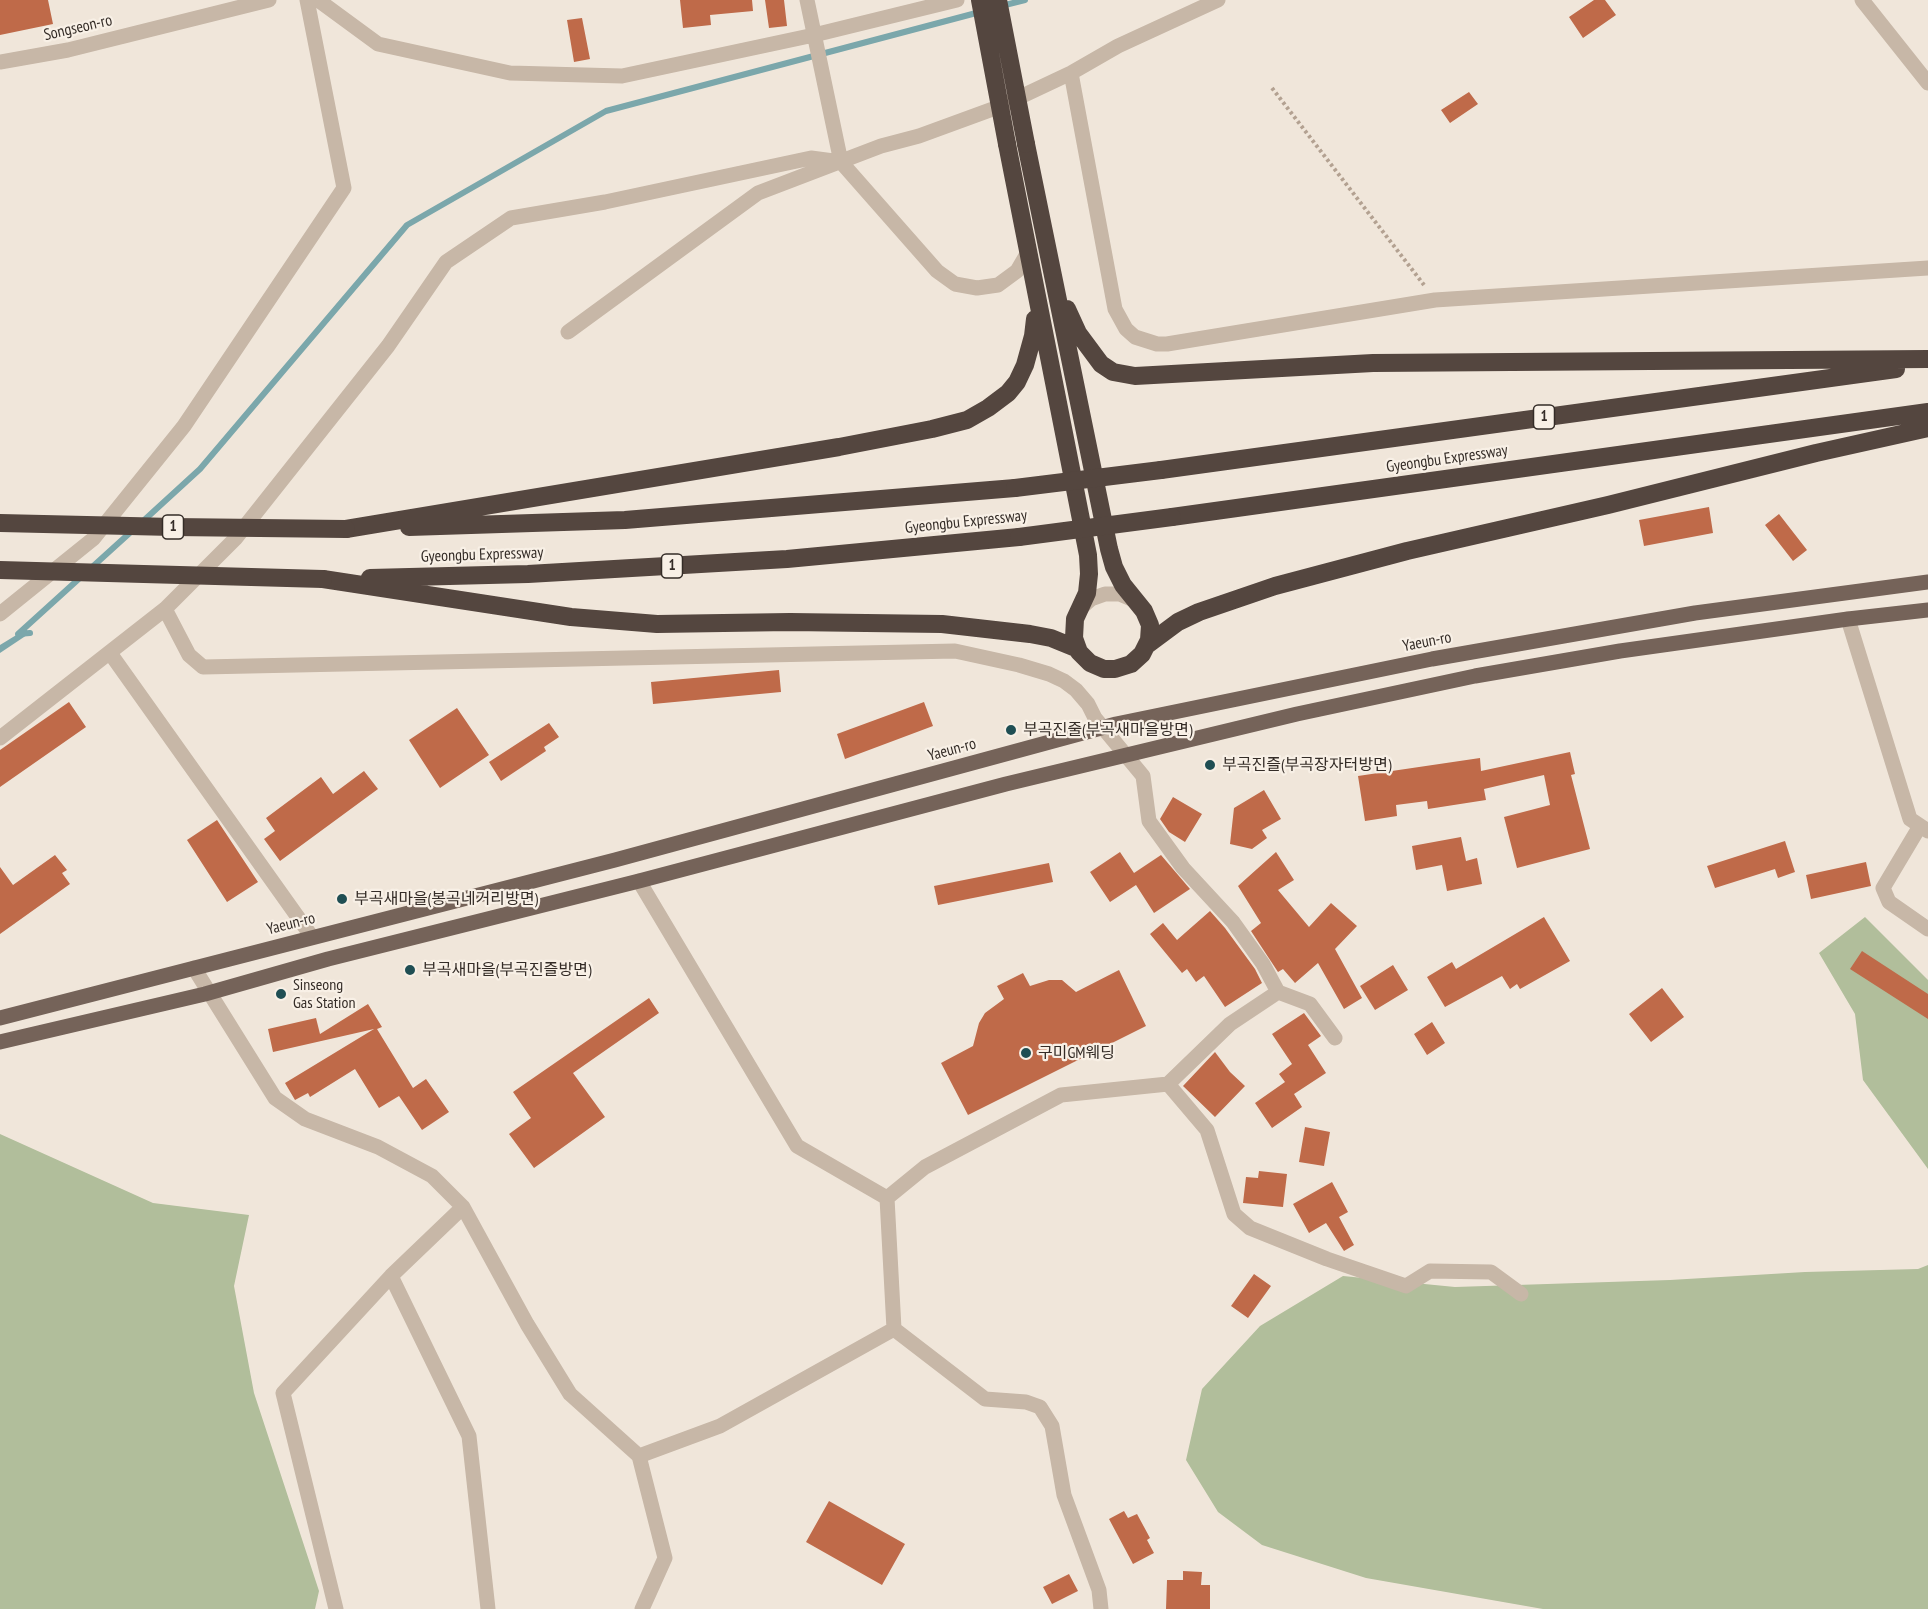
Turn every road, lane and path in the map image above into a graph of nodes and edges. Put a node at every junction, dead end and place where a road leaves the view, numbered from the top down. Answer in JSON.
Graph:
{"nodes":[{"id":1,"x":269,"y":0,"type":"edge"},
{"id":2,"x":307,"y":0,"type":"edge"},
{"id":3,"x":318,"y":0,"type":"edge"},
{"id":4,"x":807,"y":0,"type":"edge"},
{"id":5,"x":957,"y":0,"type":"edge"},
{"id":6,"x":980,"y":0,"type":"edge"},
{"id":7,"x":998,"y":0,"type":"edge"},
{"id":8,"x":1218,"y":0,"type":"edge"},
{"id":9,"x":1862,"y":0,"type":"edge"},
{"id":10,"x":814,"y":35,"type":"junction"},
{"id":11,"x":0,"y":62,"type":"edge"},
{"id":12,"x":1071,"y":73,"type":"junction"},
{"id":13,"x":1928,"y":84,"type":"edge"},
{"id":14,"x":1272,"y":88,"type":"dead end"},
{"id":15,"x":841,"y":162,"type":"junction"},
{"id":16,"x":1027,"y":254,"type":"junction"},
{"id":17,"x":1928,"y":268,"type":"edge"},
{"id":18,"x":1053,"y":278,"type":"junction"},
{"id":19,"x":1435,"y":300,"type":"junction"},
{"id":20,"x":1037,"y":302,"type":"junction"},
{"id":21,"x":568,"y":332,"type":"dead end"},
{"id":22,"x":1928,"y":359,"type":"edge"},
{"id":23,"x":1928,"y":364,"type":"edge"},
{"id":24,"x":1928,"y":412,"type":"edge"},
{"id":25,"x":1928,"y":428,"type":"edge"},
{"id":26,"x":0,"y":523,"type":"edge"},
{"id":27,"x":346,"y":529,"type":"junction"},
{"id":28,"x":0,"y":570,"type":"edge"},
{"id":29,"x":323,"y":579,"type":"junction"},
{"id":30,"x":1928,"y":582,"type":"edge"},
{"id":31,"x":1134,"y":600,"type":"junction"},
{"id":32,"x":1083,"y":606,"type":"junction"},
{"id":33,"x":165,"y":609,"type":"junction"},
{"id":34,"x":1928,"y":610,"type":"edge"},
{"id":35,"x":0,"y":614,"type":"edge"},
{"id":36,"x":1848,"y":619,"type":"junction"},
{"id":37,"x":1147,"y":645,"type":"junction"},
{"id":38,"x":1078,"y":649,"type":"junction"},
{"id":39,"x":110,"y":652,"type":"junction"},
{"id":40,"x":1102,"y":727,"type":"junction"},
{"id":41,"x":0,"y":738,"type":"edge"},
{"id":42,"x":1125,"y":755,"type":"junction"},
{"id":43,"x":1924,"y":828,"type":"edge"},
{"id":44,"x":639,"y":881,"type":"junction"},
{"id":45,"x":1928,"y":929,"type":"edge"},
{"id":46,"x":312,"y":937,"type":"junction"},
{"id":47,"x":194,"y":968,"type":"junction"},
{"id":48,"x":1278,"y":992,"type":"junction"},
{"id":49,"x":208,"y":993,"type":"junction"},
{"id":50,"x":0,"y":1018,"type":"edge"},
{"id":51,"x":1335,"y":1038,"type":"dead end"},
{"id":52,"x":0,"y":1042,"type":"edge"},
{"id":53,"x":1168,"y":1084,"type":"junction"},
{"id":54,"x":887,"y":1198,"type":"junction"},
{"id":55,"x":463,"y":1207,"type":"junction"},
{"id":56,"x":391,"y":1276,"type":"junction"},
{"id":57,"x":1521,"y":1294,"type":"dead end"},
{"id":58,"x":894,"y":1329,"type":"junction"},
{"id":59,"x":639,"y":1456,"type":"junction"},
{"id":60,"x":336,"y":1609,"type":"edge"},
{"id":61,"x":488,"y":1609,"type":"edge"},
{"id":62,"x":642,"y":1609,"type":"edge"},
{"id":63,"x":1101,"y":1609,"type":"edge"}],
"edges":[{"from":1,"to":11,"type":"street","name":"Songseon-ro"},
{"from":2,"to":35,"type":"street"},
{"from":3,"to":10,"type":"street"},
{"from":4,"to":10,"type":"street"},
{"from":5,"to":10,"type":"street"},
{"from":6,"to":16,"type":"highway","bridge":true},
{"from":7,"to":18,"type":"highway","bridge":true},
{"from":8,"to":12,"type":"street"},
{"from":9,"to":13,"type":"street"},
{"from":10,"to":15,"type":"street"},
{"from":12,"to":15,"type":"street"},
{"from":12,"to":19,"type":"street"},
{"from":14,"to":19,"type":"path"},
{"from":15,"to":16,"type":"street"},
{"from":15,"to":21,"type":"street"},
{"from":15,"to":33,"type":"street"},
{"from":16,"to":20,"type":"highway"},
{"from":17,"to":19,"type":"street"},
{"from":18,"to":22,"type":"highway"},
{"from":18,"to":31,"type":"highway"},
{"from":20,"to":27,"type":"highway"},
{"from":20,"to":32,"type":"highway"},
{"from":23,"to":27,"type":"highway","name":"Gyeongbu Expressway","number":"1","bridge":true},
{"from":24,"to":29,"type":"highway","name":"Gyeongbu Expressway","number":"1","bridge":true},
{"from":25,"to":37,"type":"highway"},
{"from":26,"to":27,"type":"highway","name":"Gyeongbu Expressway","number":"1","bridge":true},
{"from":28,"to":29,"type":"highway","name":"Gyeongbu Expressway","number":"1","bridge":true},
{"from":29,"to":38,"type":"highway"},
{"from":30,"to":40,"type":"main road","name":"Yaeun-ro"},
{"from":31,"to":32,"type":"street"},
{"from":31,"to":37,"type":"highway"},
{"from":32,"to":38,"type":"highway"},
{"from":33,"to":39,"type":"street"},
{"from":33,"to":40,"type":"street"},
{"from":34,"to":36,"type":"main road"},
{"from":36,"to":42,"type":"main road"},
{"from":36,"to":43,"type":"street"},
{"from":37,"to":38,"type":"highway"},
{"from":39,"to":41,"type":"street"},
{"from":39,"to":46,"type":"street"},
{"from":40,"to":42,"type":"street"},
{"from":40,"to":46,"type":"main road","name":"Yaeun-ro"},
{"from":42,"to":44,"type":"main road"},
{"from":42,"to":48,"type":"street"},
{"from":43,"to":45,"type":"street"},
{"from":44,"to":49,"type":"main road"},
{"from":44,"to":54,"type":"street"},
{"from":46,"to":47,"type":"main road","name":"Yaeun-ro"},
{"from":47,"to":49,"type":"street"},
{"from":47,"to":50,"type":"main road","name":"Yaeun-ro"},
{"from":48,"to":51,"type":"street"},
{"from":48,"to":53,"type":"street"},
{"from":49,"to":52,"type":"main road"},
{"from":49,"to":55,"type":"street"},
{"from":53,"to":54,"type":"street"},
{"from":53,"to":57,"type":"street"},
{"from":54,"to":58,"type":"street"},
{"from":55,"to":56,"type":"street"},
{"from":55,"to":59,"type":"street"},
{"from":56,"to":60,"type":"street"},
{"from":56,"to":61,"type":"street"},
{"from":58,"to":59,"type":"street"},
{"from":58,"to":63,"type":"street"},
{"from":59,"to":62,"type":"street"}]}
